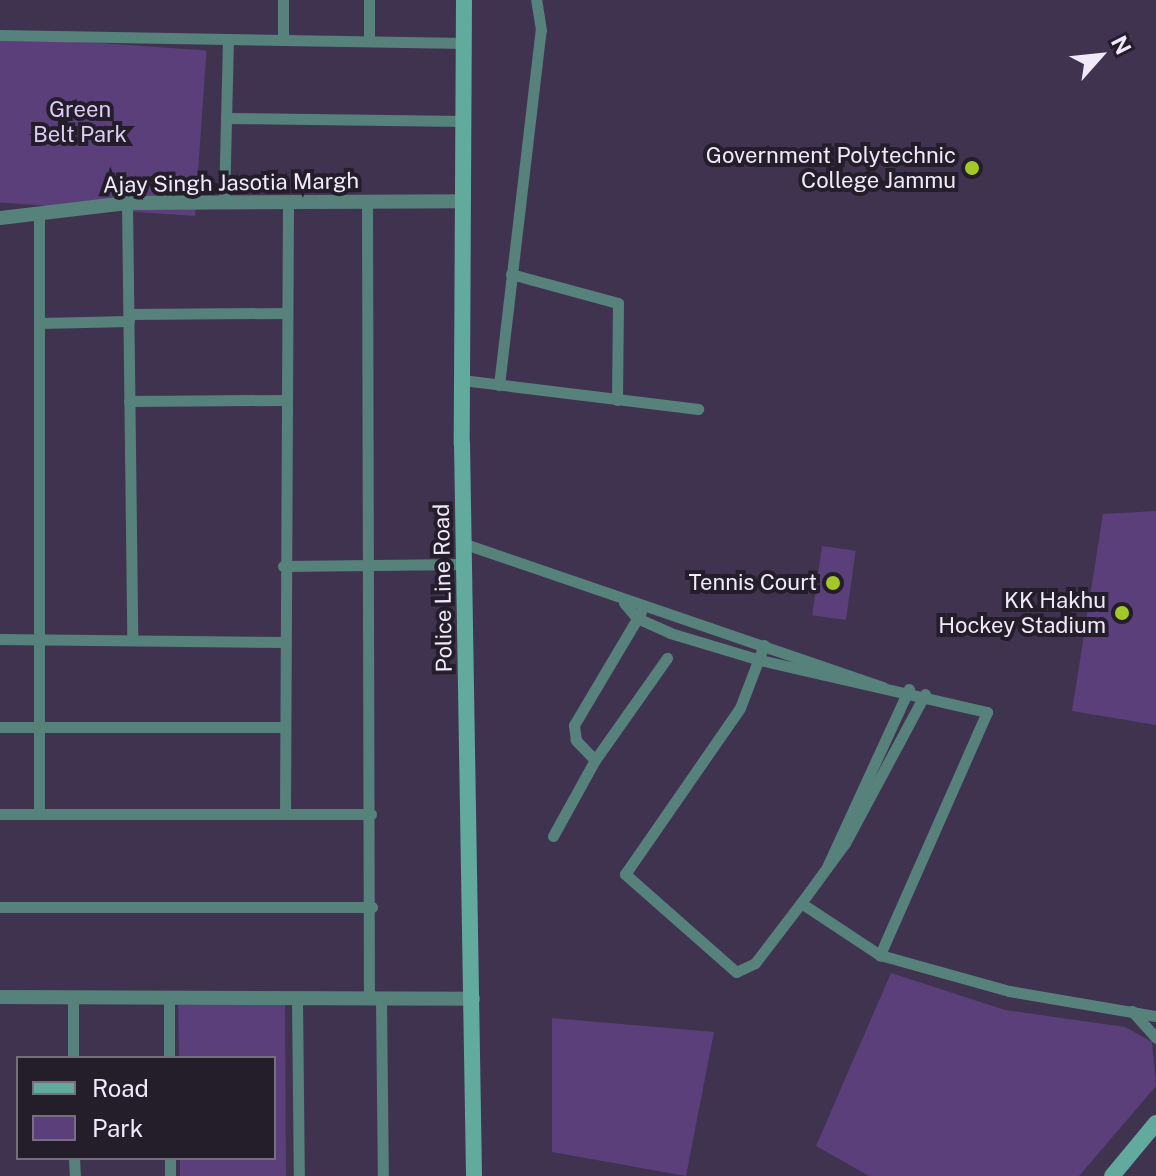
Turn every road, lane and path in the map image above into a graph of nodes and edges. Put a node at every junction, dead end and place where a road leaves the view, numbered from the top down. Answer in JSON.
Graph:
{"nodes":[{"id":1,"x":283,"y":0,"type":"edge"},
{"id":2,"x":369,"y":0,"type":"edge"},
{"id":3,"x":464,"y":0,"type":"edge"},
{"id":4,"x":536,"y":0,"type":"edge"},
{"id":5,"x":0,"y":35,"type":"edge"},
{"id":6,"x":228,"y":39,"type":"junction"},
{"id":7,"x":283,"y":40,"type":"junction"},
{"id":8,"x":369,"y":41,"type":"junction"},
{"id":9,"x":465,"y":43,"type":"junction"},
{"id":10,"x":226,"y":118,"type":"junction"},
{"id":11,"x":464,"y":121,"type":"junction"},
{"id":12,"x":464,"y":201,"type":"junction"},
{"id":13,"x":288,"y":202,"type":"junction"},
{"id":14,"x":367,"y":202,"type":"junction"},
{"id":15,"x":127,"y":203,"type":"junction"},
{"id":16,"x":224,"y":203,"type":"junction"},
{"id":17,"x":39,"y":214,"type":"junction"},
{"id":18,"x":0,"y":218,"type":"edge"},
{"id":19,"x":511,"y":274,"type":"junction"},
{"id":20,"x":287,"y":313,"type":"junction"},
{"id":21,"x":129,"y":318,"type":"junction"},
{"id":22,"x":40,"y":323,"type":"junction"},
{"id":23,"x":462,"y":380,"type":"junction"},
{"id":24,"x":499,"y":385,"type":"junction"},
{"id":25,"x":286,"y":400,"type":"junction"},
{"id":26,"x":617,"y":400,"type":"junction"},
{"id":27,"x":129,"y":401,"type":"junction"},
{"id":28,"x":698,"y":409,"type":"dead end"},
{"id":29,"x":465,"y":544,"type":"junction"},
{"id":30,"x":465,"y":564,"type":"junction"},
{"id":31,"x":369,"y":565,"type":"junction"},
{"id":32,"x":283,"y":566,"type":"junction"},
{"id":33,"x":624,"y":603,"type":"junction"},
{"id":34,"x":645,"y":605,"type":"junction"},
{"id":35,"x":637,"y":618,"type":"junction"},
{"id":36,"x":0,"y":639,"type":"edge"},
{"id":37,"x":38,"y":639,"type":"junction"},
{"id":38,"x":132,"y":640,"type":"junction"},
{"id":39,"x":285,"y":642,"type":"junction"},
{"id":40,"x":764,"y":645,"type":"junction"},
{"id":41,"x":667,"y":658,"type":"dead end"},
{"id":42,"x":760,"y":660,"type":"junction"},
{"id":43,"x":883,"y":687,"type":"junction"},
{"id":44,"x":909,"y":689,"type":"junction"},
{"id":45,"x":925,"y":694,"type":"junction"},
{"id":46,"x":0,"y":727,"type":"edge"},
{"id":47,"x":38,"y":727,"type":"junction"},
{"id":48,"x":284,"y":727,"type":"junction"},
{"id":49,"x":595,"y":760,"type":"junction"},
{"id":50,"x":0,"y":814,"type":"edge"},
{"id":51,"x":39,"y":814,"type":"junction"},
{"id":52,"x":285,"y":814,"type":"junction"},
{"id":53,"x":371,"y":814,"type":"junction"},
{"id":54,"x":553,"y":836,"type":"dead end"},
{"id":55,"x":826,"y":867,"type":"junction"},
{"id":56,"x":801,"y":903,"type":"junction"},
{"id":57,"x":0,"y":907,"type":"edge"},
{"id":58,"x":372,"y":907,"type":"junction"},
{"id":59,"x":880,"y":955,"type":"junction"},
{"id":60,"x":0,"y":997,"type":"edge"},
{"id":61,"x":73,"y":999,"type":"junction"},
{"id":62,"x":169,"y":999,"type":"junction"},
{"id":63,"x":297,"y":999,"type":"junction"},
{"id":64,"x":375,"y":999,"type":"junction"},
{"id":65,"x":473,"y":999,"type":"junction"},
{"id":66,"x":1132,"y":1011,"type":"junction"},
{"id":67,"x":1156,"y":1016,"type":"edge"},
{"id":68,"x":1156,"y":1038,"type":"edge"},
{"id":69,"x":73,"y":1056,"type":"edge"},
{"id":70,"x":169,"y":1056,"type":"edge"},
{"id":71,"x":1156,"y":1123,"type":"edge"},
{"id":72,"x":299,"y":1176,"type":"edge"},
{"id":73,"x":383,"y":1176,"type":"edge"},
{"id":74,"x":474,"y":1176,"type":"edge"},
{"id":75,"x":1112,"y":1176,"type":"edge"}],
"edges":[{"from":1,"to":7,"type":"street"},
{"from":2,"to":8,"type":"street"},
{"from":3,"to":9,"type":"main road","name":"Police Line Road"},
{"from":4,"to":19,"type":"street"},
{"from":5,"to":6,"type":"street"},
{"from":6,"to":7,"type":"street"},
{"from":6,"to":10,"type":"street"},
{"from":7,"to":8,"type":"street"},
{"from":8,"to":9,"type":"street"},
{"from":9,"to":11,"type":"main road","name":"Police Line Road"},
{"from":10,"to":11,"type":"street"},
{"from":10,"to":16,"type":"street"},
{"from":11,"to":12,"type":"main road","name":"Police Line Road"},
{"from":12,"to":14,"type":"street","name":"Ajay Singh Jasotia Margh"},
{"from":12,"to":23,"type":"main road","name":"Police Line Road"},
{"from":13,"to":14,"type":"street","name":"Ajay Singh Jasotia Margh"},
{"from":13,"to":16,"type":"street","name":"Ajay Singh Jasotia Margh"},
{"from":13,"to":20,"type":"street"},
{"from":14,"to":31,"type":"street"},
{"from":15,"to":16,"type":"street","name":"Ajay Singh Jasotia Margh"},
{"from":15,"to":17,"type":"street","name":"Ajay Singh Jasotia Margh"},
{"from":15,"to":21,"type":"street"},
{"from":17,"to":18,"type":"street","name":"Ajay Singh Jasotia Margh"},
{"from":17,"to":22,"type":"street"},
{"from":19,"to":24,"type":"street"},
{"from":19,"to":26,"type":"street"},
{"from":20,"to":21,"type":"street"},
{"from":20,"to":25,"type":"street"},
{"from":21,"to":22,"type":"street"},
{"from":21,"to":27,"type":"street"},
{"from":22,"to":37,"type":"street"},
{"from":23,"to":24,"type":"street"},
{"from":23,"to":29,"type":"main road","name":"Police Line Road"},
{"from":24,"to":26,"type":"street"},
{"from":25,"to":27,"type":"street"},
{"from":25,"to":32,"type":"street"},
{"from":26,"to":28,"type":"street"},
{"from":27,"to":38,"type":"street"},
{"from":29,"to":30,"type":"main road","name":"Police Line Road"},
{"from":29,"to":33,"type":"street"},
{"from":30,"to":31,"type":"street"},
{"from":30,"to":65,"type":"main road","name":"Police Line Road"},
{"from":31,"to":32,"type":"street"},
{"from":31,"to":53,"type":"street"},
{"from":32,"to":39,"type":"street"},
{"from":33,"to":34,"type":"street"},
{"from":33,"to":35,"type":"street"},
{"from":34,"to":35,"type":"street"},
{"from":34,"to":40,"type":"street"},
{"from":35,"to":42,"type":"street"},
{"from":35,"to":49,"type":"street"},
{"from":36,"to":37,"type":"street"},
{"from":37,"to":38,"type":"street"},
{"from":37,"to":47,"type":"street"},
{"from":38,"to":39,"type":"street"},
{"from":39,"to":48,"type":"street"},
{"from":40,"to":42,"type":"street"},
{"from":40,"to":43,"type":"street"},
{"from":41,"to":49,"type":"street"},
{"from":42,"to":43,"type":"street"},
{"from":42,"to":56,"type":"street"},
{"from":43,"to":44,"type":"street"},
{"from":44,"to":45,"type":"street"},
{"from":44,"to":55,"type":"street"},
{"from":45,"to":55,"type":"street"},
{"from":45,"to":59,"type":"street"},
{"from":46,"to":47,"type":"street"},
{"from":47,"to":48,"type":"street"},
{"from":47,"to":51,"type":"street"},
{"from":48,"to":52,"type":"street"},
{"from":49,"to":54,"type":"street"},
{"from":50,"to":51,"type":"street"},
{"from":51,"to":52,"type":"street"},
{"from":52,"to":53,"type":"street"},
{"from":53,"to":58,"type":"street"},
{"from":55,"to":56,"type":"street"},
{"from":56,"to":59,"type":"street"},
{"from":57,"to":58,"type":"street"},
{"from":58,"to":64,"type":"street"},
{"from":59,"to":66,"type":"street"},
{"from":60,"to":61,"type":"street"},
{"from":61,"to":62,"type":"street"},
{"from":61,"to":69,"type":"street"},
{"from":62,"to":63,"type":"street"},
{"from":62,"to":70,"type":"street"},
{"from":63,"to":64,"type":"street"},
{"from":63,"to":72,"type":"street"},
{"from":64,"to":65,"type":"street"},
{"from":64,"to":73,"type":"street"},
{"from":65,"to":74,"type":"main road","name":"Police Line Road"},
{"from":66,"to":67,"type":"street"},
{"from":66,"to":68,"type":"street"},
{"from":71,"to":75,"type":"main road"}]}
